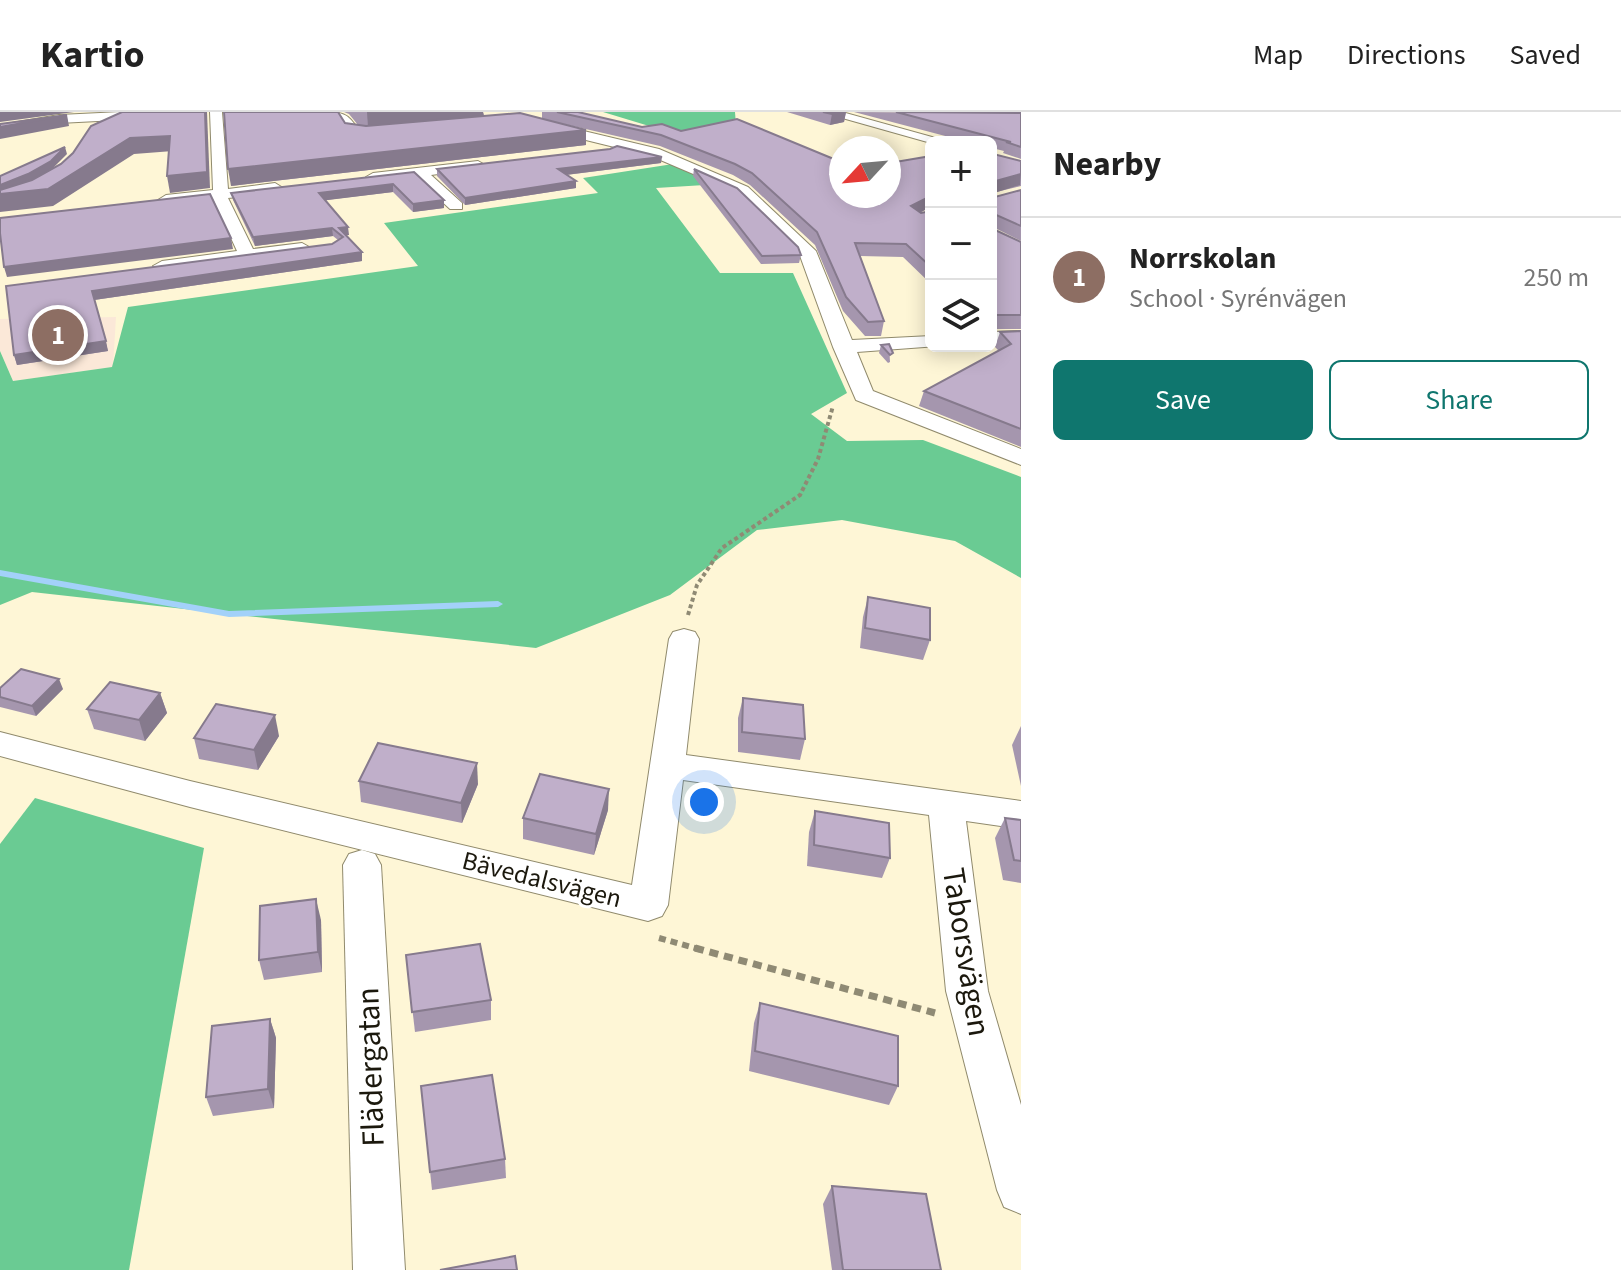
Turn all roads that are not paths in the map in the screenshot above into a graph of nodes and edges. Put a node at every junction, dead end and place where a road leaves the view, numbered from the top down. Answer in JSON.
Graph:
{"nodes":[{"id":1,"x":216,"y":112,"type":"edge"},
{"id":2,"x":330,"y":112,"type":"edge"},
{"id":3,"x":827,"y":112,"type":"edge"},
{"id":4,"x":866,"y":112,"type":"edge"},
{"id":5,"x":163,"y":113,"type":"edge"},
{"id":6,"x":850,"y":118,"type":"junction"},
{"id":7,"x":531,"y":122,"type":"edge"},
{"id":8,"x":0,"y":129,"type":"edge"},
{"id":9,"x":401,"y":132,"type":"edge"},
{"id":10,"x":925,"y":137,"type":"edge"},
{"id":11,"x":623,"y":147,"type":"junction"},
{"id":12,"x":582,"y":153,"type":"edge"},
{"id":13,"x":493,"y":163,"type":"edge"},
{"id":14,"x":419,"y":172,"type":"junction"},
{"id":15,"x":358,"y":179,"type":"edge"},
{"id":16,"x":298,"y":185,"type":"edge"},
{"id":17,"x":222,"y":194,"type":"junction"},
{"id":18,"x":146,"y":203,"type":"edge"},
{"id":19,"x":456,"y":206,"type":"dead end"},
{"id":20,"x":319,"y":246,"type":"edge"},
{"id":21,"x":248,"y":255,"type":"junction"},
{"id":22,"x":139,"y":269,"type":"edge"},
{"id":23,"x":1021,"y":337,"type":"edge"},
{"id":24,"x":997,"y":338,"type":"edge"},
{"id":25,"x":925,"y":342,"type":"edge"},
{"id":26,"x":843,"y":347,"type":"junction"},
{"id":27,"x":1021,"y":458,"type":"edge"},
{"id":28,"x":684,"y":639,"type":"road end"},
{"id":29,"x":0,"y":744,"type":"edge"},
{"id":30,"x":668,"y":765,"type":"junction"},
{"id":31,"x":946,"y":804,"type":"junction"},
{"id":32,"x":1021,"y":815,"type":"edge"},
{"id":33,"x":362,"y":865,"type":"dead end"},
{"id":34,"x":1021,"y":1190,"type":"edge"},
{"id":35,"x":379,"y":1270,"type":"edge"}],
"edges":[{"from":1,"to":17,"type":"street"},
{"from":2,"to":9,"type":"street"},
{"from":3,"to":6,"type":"street"},
{"from":4,"to":6,"type":"street"},
{"from":5,"to":8,"type":"street"},
{"from":6,"to":10,"type":"street"},
{"from":7,"to":11,"type":"street"},
{"from":11,"to":12,"type":"street"},
{"from":11,"to":26,"type":"street"},
{"from":13,"to":14,"type":"street"},
{"from":14,"to":15,"type":"street"},
{"from":14,"to":19,"type":"street"},
{"from":16,"to":17,"type":"street"},
{"from":17,"to":18,"type":"street"},
{"from":17,"to":21,"type":"street"},
{"from":20,"to":21,"type":"street"},
{"from":21,"to":22,"type":"street"},
{"from":23,"to":24,"type":"street"},
{"from":25,"to":26,"type":"street"},
{"from":26,"to":27,"type":"street"},
{"from":28,"to":30,"type":"street"},
{"from":29,"to":30,"type":"street","name":"Bävedalsvägen"},
{"from":30,"to":31,"type":"street"},
{"from":31,"to":32,"type":"street"},
{"from":31,"to":34,"type":"street","name":"Taborsvägen"},
{"from":33,"to":35,"type":"street","name":"Flädergatan"}]}
